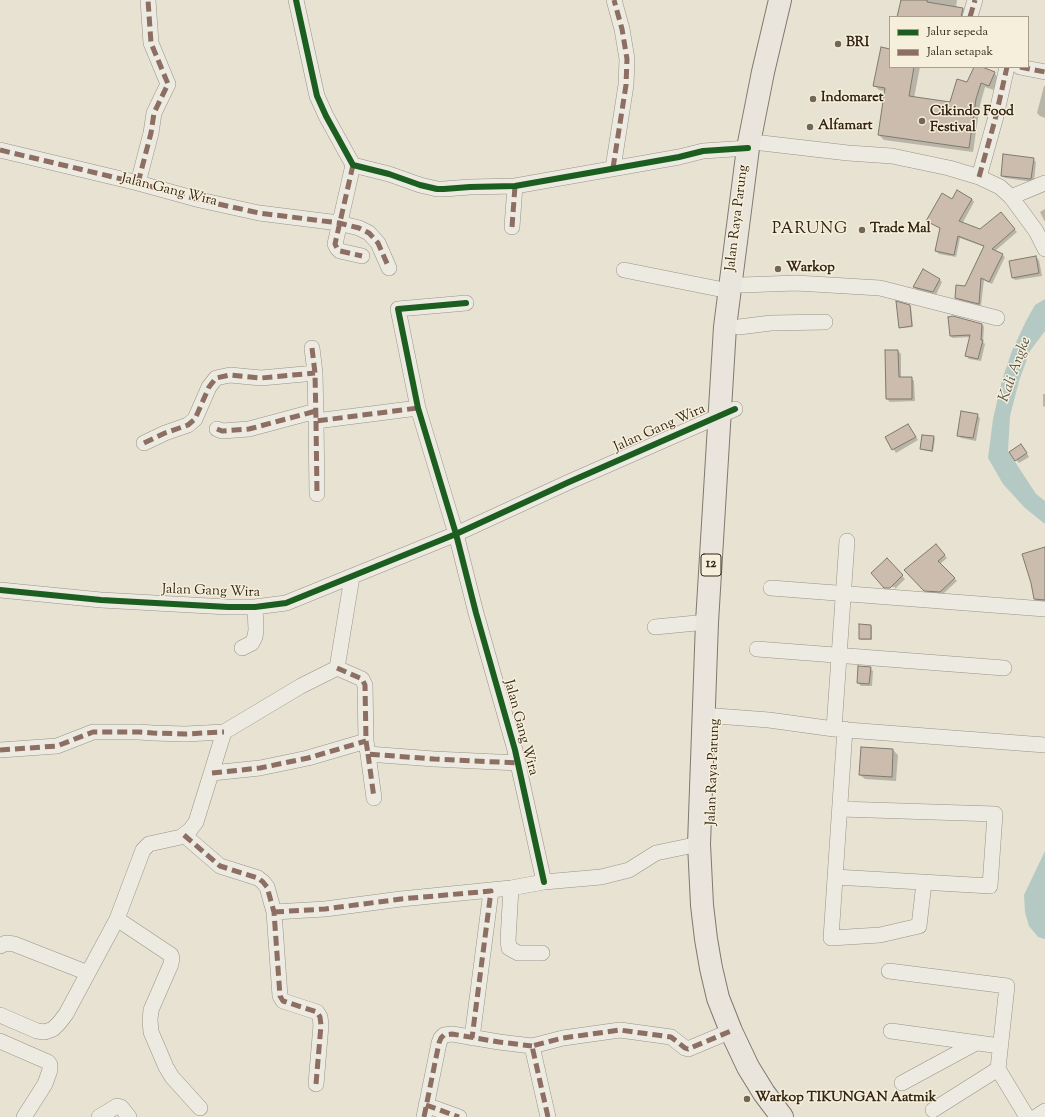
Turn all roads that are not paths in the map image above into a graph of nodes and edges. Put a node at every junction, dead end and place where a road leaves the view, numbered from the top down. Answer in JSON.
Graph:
{"nodes":[{"id":1,"x":148,"y":0,"type":"edge"},
{"id":2,"x":296,"y":0,"type":"edge"},
{"id":3,"x":614,"y":0,"type":"edge"},
{"id":4,"x":780,"y":0,"type":"edge"},
{"id":5,"x":792,"y":0,"type":"edge"},
{"id":6,"x":975,"y":0,"type":"edge"},
{"id":7,"x":970,"y":16,"type":"edge"},
{"id":8,"x":1007,"y":68,"type":"edge"},
{"id":9,"x":1025,"y":68,"type":"edge"},
{"id":10,"x":1045,"y":72,"type":"edge"},
{"id":11,"x":755,"y":146,"type":"junction"},
{"id":12,"x":0,"y":150,"type":"edge"},
{"id":13,"x":353,"y":165,"type":"junction"},
{"id":14,"x":613,"y":168,"type":"junction"},
{"id":15,"x":979,"y":177,"type":"junction"},
{"id":16,"x":138,"y":183,"type":"junction"},
{"id":17,"x":1045,"y":183,"type":"edge"},
{"id":18,"x":514,"y":186,"type":"junction"},
{"id":19,"x":1011,"y":197,"type":"junction"},
{"id":20,"x":339,"y":223,"type":"junction"},
{"id":21,"x":512,"y":227,"type":"dead end"},
{"id":22,"x":1045,"y":249,"type":"edge"},
{"id":23,"x":362,"y":256,"type":"dead end"},
{"id":24,"x":388,"y":268,"type":"dead end"},
{"id":25,"x":624,"y":270,"type":"dead end"},
{"id":26,"x":736,"y":288,"type":"junction"},
{"id":27,"x":466,"y":303,"type":"dead end"},
{"id":28,"x":997,"y":318,"type":"dead end"},
{"id":29,"x":825,"y":322,"type":"dead end"},
{"id":30,"x":738,"y":327,"type":"junction"},
{"id":31,"x":312,"y":348,"type":"dead end"},
{"id":32,"x":315,"y":373,"type":"junction"},
{"id":33,"x":418,"y":408,"type":"junction"},
{"id":34,"x":728,"y":412,"type":"junction"},
{"id":35,"x":316,"y":416,"type":"junction"},
{"id":36,"x":217,"y":429,"type":"dead end"},
{"id":37,"x":144,"y":443,"type":"dead end"},
{"id":38,"x":317,"y":494,"type":"dead end"},
{"id":39,"x":456,"y":534,"type":"junction"},
{"id":40,"x":847,"y":541,"type":"dead end"},
{"id":41,"x":352,"y":577,"type":"junction"},
{"id":42,"x":772,"y":588,"type":"dead end"},
{"id":43,"x":0,"y":590,"type":"edge"},
{"id":44,"x":843,"y":594,"type":"junction"},
{"id":45,"x":255,"y":607,"type":"junction"},
{"id":46,"x":1045,"y":609,"type":"edge"},
{"id":47,"x":707,"y":622,"type":"junction"},
{"id":48,"x":655,"y":626,"type":"dead end"},
{"id":49,"x":242,"y":648,"type":"dead end"},
{"id":50,"x":757,"y":649,"type":"dead end"},
{"id":51,"x":839,"y":655,"type":"junction"},
{"id":52,"x":337,"y":668,"type":"junction"},
{"id":53,"x":1004,"y":668,"type":"dead end"},
{"id":54,"x":716,"y":716,"type":"junction"},
{"id":55,"x":840,"y":729,"type":"junction"},
{"id":56,"x":224,"y":732,"type":"junction"},
{"id":57,"x":1045,"y":745,"type":"edge"},
{"id":58,"x":367,"y":748,"type":"junction"},
{"id":59,"x":0,"y":750,"type":"edge"},
{"id":60,"x":518,"y":762,"type":"junction"},
{"id":61,"x":212,"y":773,"type":"junction"},
{"id":62,"x":374,"y":798,"type":"dead end"},
{"id":63,"x":840,"y":808,"type":"junction"},
{"id":64,"x":184,"y":835,"type":"junction"},
{"id":65,"x":699,"y":844,"type":"junction"},
{"id":66,"x":707,"y":876,"type":"junction"},
{"id":67,"x":835,"y":877,"type":"junction"},
{"id":68,"x":544,"y":882,"type":"junction"},
{"id":69,"x":924,"y":883,"type":"junction"},
{"id":70,"x":511,"y":888,"type":"junction"},
{"id":71,"x":491,"y":891,"type":"junction"},
{"id":72,"x":274,"y":912,"type":"junction"},
{"id":73,"x":117,"y":919,"type":"junction"},
{"id":74,"x":0,"y":946,"type":"edge"},
{"id":75,"x":542,"y":953,"type":"dead end"},
{"id":76,"x":889,"y":971,"type":"dead end"},
{"id":77,"x":88,"y":973,"type":"junction"},
{"id":78,"x":0,"y":1016,"type":"edge"},
{"id":79,"x":731,"y":1031,"type":"junction"},
{"id":80,"x":891,"y":1031,"type":"dead end"},
{"id":81,"x":472,"y":1038,"type":"junction"},
{"id":82,"x":976,"y":1043,"type":"junction"},
{"id":83,"x":1,"y":1044,"type":"edge"},
{"id":84,"x":532,"y":1046,"type":"junction"},
{"id":85,"x":1000,"y":1046,"type":"junction"},
{"id":86,"x":998,"y":1069,"type":"junction"},
{"id":87,"x":902,"y":1083,"type":"dead end"},
{"id":88,"x":316,"y":1084,"type":"dead end"},
{"id":89,"x":200,"y":1108,"type":"dead end"},
{"id":90,"x":933,"y":1110,"type":"dead end"},
{"id":91,"x":425,"y":1111,"type":"edge"},
{"id":92,"x":1045,"y":1111,"type":"edge"},
{"id":93,"x":24,"y":1117,"type":"edge"},
{"id":94,"x":99,"y":1117,"type":"edge"},
{"id":95,"x":128,"y":1117,"type":"edge"},
{"id":96,"x":459,"y":1117,"type":"edge"},
{"id":97,"x":548,"y":1117,"type":"edge"},
{"id":98,"x":782,"y":1117,"type":"edge"},
{"id":99,"x":794,"y":1117,"type":"edge"},
{"id":100,"x":1027,"y":1117,"type":"edge"},
{"id":101,"x":1036,"y":1117,"type":"edge"}],
"edges":[{"from":1,"to":16,"type":"street"},
{"from":2,"to":13,"type":"street"},
{"from":3,"to":14,"type":"street"},
{"from":4,"to":11,"type":"highway","name":"Jalan Raya Parung","number":"12"},
{"from":5,"to":11,"type":"highway","name":"Jalan Raya Parung","number":"12"},
{"from":6,"to":7,"type":"street"},
{"from":8,"to":15,"type":"street"},
{"from":9,"to":10,"type":"street"},
{"from":11,"to":14,"type":"street"},
{"from":11,"to":15,"type":"street"},
{"from":11,"to":26,"type":"highway","name":"Jalan Raya Parung","number":"12"},
{"from":12,"to":16,"type":"street","name":"Jalan Gang Wira"},
{"from":13,"to":18,"type":"street"},
{"from":13,"to":20,"type":"street"},
{"from":14,"to":18,"type":"street"},
{"from":15,"to":19,"type":"street"},
{"from":16,"to":20,"type":"street","name":"Jalan Gang Wira"},
{"from":17,"to":19,"type":"street"},
{"from":18,"to":21,"type":"street"},
{"from":19,"to":22,"type":"street"},
{"from":20,"to":23,"type":"street"},
{"from":20,"to":24,"type":"street","name":"Jalan Gang Wira"},
{"from":25,"to":26,"type":"street"},
{"from":26,"to":28,"type":"street"},
{"from":26,"to":30,"type":"highway","name":"Jalan Raya Parung","number":"12"},
{"from":26,"to":34,"type":"highway","name":"Jalan Raya Parung","number":"12"},
{"from":27,"to":33,"type":"street","name":"Jalan Gang Wira"},
{"from":29,"to":30,"type":"street"},
{"from":30,"to":34,"type":"highway","name":"Jalan Raya Parung","number":"12"},
{"from":31,"to":32,"type":"street"},
{"from":32,"to":35,"type":"street"},
{"from":32,"to":37,"type":"street"},
{"from":33,"to":35,"type":"street"},
{"from":33,"to":39,"type":"street","name":"Jalan Gang Wira"},
{"from":34,"to":39,"type":"street","name":"Jalan Gang Wira"},
{"from":34,"to":47,"type":"highway","name":"Jalan Raya Parung","number":"12"},
{"from":34,"to":54,"type":"highway","name":"Jalan Raya Parung","number":"12"},
{"from":35,"to":36,"type":"street"},
{"from":35,"to":38,"type":"street"},
{"from":39,"to":41,"type":"street","name":"Jalan Gang Wira"},
{"from":39,"to":60,"type":"street","name":"Jalan Gang Wira"},
{"from":40,"to":44,"type":"street"},
{"from":41,"to":45,"type":"street","name":"Jalan Gang Wira"},
{"from":41,"to":52,"type":"street"},
{"from":42,"to":44,"type":"street"},
{"from":43,"to":45,"type":"street","name":"Jalan Gang Wira"},
{"from":44,"to":46,"type":"street"},
{"from":44,"to":51,"type":"street"},
{"from":45,"to":49,"type":"street"},
{"from":47,"to":48,"type":"street"},
{"from":47,"to":65,"type":"highway","name":"Jalan Raya Parung","number":"12"},
{"from":50,"to":51,"type":"street"},
{"from":51,"to":53,"type":"street"},
{"from":51,"to":55,"type":"street"},
{"from":52,"to":56,"type":"street"},
{"from":52,"to":58,"type":"street"},
{"from":54,"to":55,"type":"street"},
{"from":54,"to":66,"type":"highway","name":"Jalan Raya Parung","number":"12"},
{"from":55,"to":57,"type":"street"},
{"from":55,"to":63,"type":"street"},
{"from":56,"to":59,"type":"street"},
{"from":56,"to":61,"type":"street"},
{"from":58,"to":60,"type":"street"},
{"from":58,"to":61,"type":"street"},
{"from":58,"to":62,"type":"street"},
{"from":60,"to":68,"type":"street","name":"Jalan Gang Wira"},
{"from":61,"to":64,"type":"street"},
{"from":63,"to":67,"type":"street"},
{"from":63,"to":69,"type":"street"},
{"from":64,"to":72,"type":"street"},
{"from":64,"to":73,"type":"street"},
{"from":65,"to":66,"type":"highway","name":"Jalan Raya Parung","number":"12"},
{"from":65,"to":68,"type":"street"},
{"from":66,"to":79,"type":"highway","name":"Jalan Raya Parung","number":"12"},
{"from":66,"to":99,"type":"highway","name":"Jalan Raya Parung","number":"12"},
{"from":67,"to":69,"type":"street"},
{"from":67,"to":69,"type":"street"},
{"from":68,"to":70,"type":"street"},
{"from":70,"to":71,"type":"street"},
{"from":70,"to":75,"type":"street"},
{"from":71,"to":72,"type":"street"},
{"from":71,"to":81,"type":"street"},
{"from":72,"to":88,"type":"street"},
{"from":73,"to":77,"type":"street"},
{"from":73,"to":89,"type":"street"},
{"from":74,"to":77,"type":"street"},
{"from":76,"to":85,"type":"street"},
{"from":77,"to":78,"type":"street"},
{"from":79,"to":84,"type":"street"},
{"from":79,"to":98,"type":"highway","name":"Jalan Raya Parung","number":"12"},
{"from":80,"to":82,"type":"street"},
{"from":81,"to":84,"type":"street"},
{"from":81,"to":91,"type":"street"},
{"from":82,"to":85,"type":"street"},
{"from":82,"to":87,"type":"street"},
{"from":83,"to":93,"type":"street"},
{"from":84,"to":97,"type":"street"},
{"from":85,"to":86,"type":"street"},
{"from":86,"to":90,"type":"street"},
{"from":86,"to":100,"type":"street"},
{"from":91,"to":96,"type":"street"},
{"from":92,"to":101,"type":"street"},
{"from":94,"to":95,"type":"street"}]}
